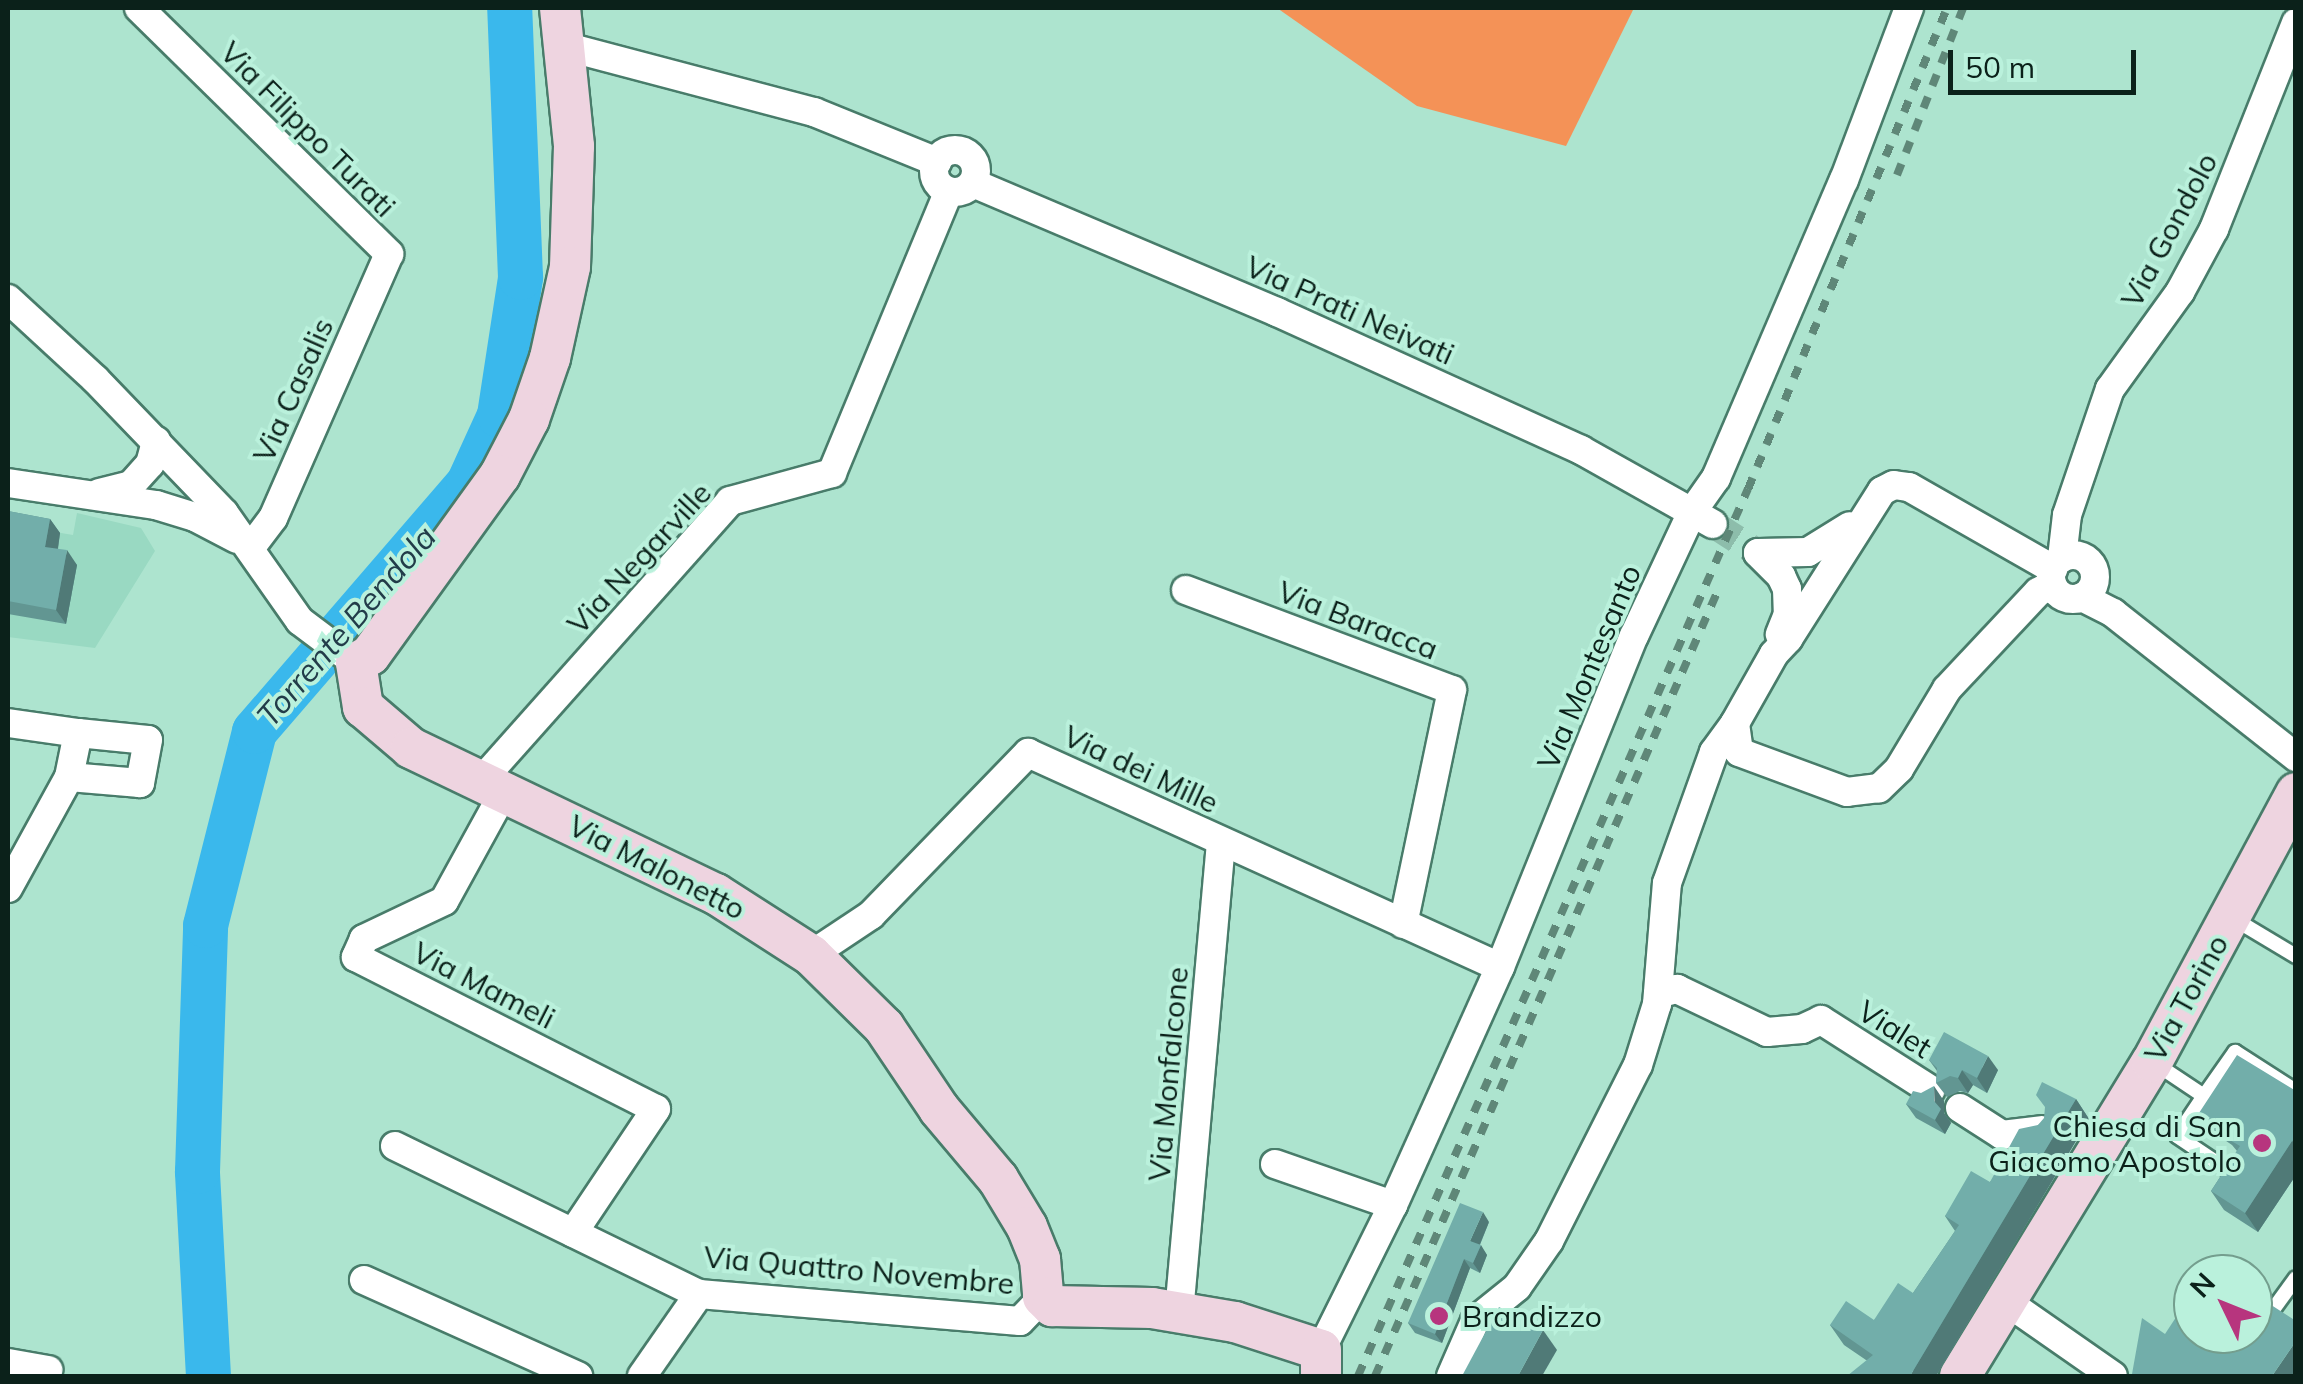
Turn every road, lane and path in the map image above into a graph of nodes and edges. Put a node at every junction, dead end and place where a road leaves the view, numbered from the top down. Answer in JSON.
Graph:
{"nodes":[{"id":1,"x":139,"y":8,"type":"edge"},
{"id":2,"x":1909,"y":8,"type":"edge"},
{"id":3,"x":2296,"y":23,"type":"edge"},
{"id":4,"x":562,"y":26,"type":"edge"},
{"id":5,"x":961,"y":187,"type":"junction"},
{"id":6,"x":388,"y":254,"type":"joint"},
{"id":7,"x":8,"y":299,"type":"edge"},
{"id":8,"x":156,"y":441,"type":"junction"},
{"id":9,"x":8,"y":484,"type":"edge"},
{"id":10,"x":82,"y":494,"type":"junction"},
{"id":11,"x":1867,"y":512,"type":"junction"},
{"id":12,"x":1703,"y":518,"type":"junction"},
{"id":13,"x":250,"y":548,"type":"junction"},
{"id":14,"x":2071,"y":574,"type":"junction"},
{"id":15,"x":1186,"y":590,"type":"dead end"},
{"id":16,"x":1774,"y":654,"type":"junction"},
{"id":17,"x":350,"y":659,"type":"junction"},
{"id":18,"x":8,"y":723,"type":"edge"},
{"id":19,"x":1734,"y":723,"type":"junction"},
{"id":20,"x":78,"y":733,"type":"junction"},
{"id":21,"x":1739,"y":752,"type":"junction"},
{"id":22,"x":2296,"y":757,"type":"edge"},
{"id":23,"x":1713,"y":763,"type":"junction"},
{"id":24,"x":69,"y":776,"type":"junction"},
{"id":25,"x":492,"y":787,"type":"junction"},
{"id":26,"x":2296,"y":793,"type":"edge"},
{"id":27,"x":1221,"y":842,"type":"junction"},
{"id":28,"x":8,"y":888,"type":"edge"},
{"id":29,"x":2230,"y":917,"type":"junction"},
{"id":30,"x":1403,"y":924,"type":"junction"},
{"id":31,"x":811,"y":955,"type":"junction"},
{"id":32,"x":2296,"y":956,"type":"edge"},
{"id":33,"x":1500,"y":966,"type":"junction"},
{"id":34,"x":1658,"y":994,"type":"junction"},
{"id":35,"x":2152,"y":1062,"type":"junction"},
{"id":36,"x":1931,"y":1090,"type":"edge"},
{"id":37,"x":2296,"y":1091,"type":"edge"},
{"id":38,"x":2204,"y":1096,"type":"junction"},
{"id":39,"x":1960,"y":1108,"type":"dead end"},
{"id":40,"x":2042,"y":1130,"type":"edge"},
{"id":41,"x":395,"y":1146,"type":"dead end"},
{"id":42,"x":1275,"y":1164,"type":"dead end"},
{"id":43,"x":2235,"y":1175,"type":"edge"},
{"id":44,"x":1393,"y":1205,"type":"junction"},
{"id":45,"x":572,"y":1232,"type":"junction"},
{"id":46,"x":2296,"y":1278,"type":"edge"},
{"id":47,"x":364,"y":1280,"type":"dead end"},
{"id":48,"x":698,"y":1294,"type":"junction"},
{"id":49,"x":1043,"y":1298,"type":"junction"},
{"id":50,"x":2008,"y":1302,"type":"junction"},
{"id":51,"x":2273,"y":1310,"type":"edge"},
{"id":52,"x":1179,"y":1313,"type":"junction"},
{"id":53,"x":8,"y":1363,"type":"edge"},
{"id":54,"x":1321,"y":1363,"type":"edge"},
{"id":55,"x":48,"y":1370,"type":"dead end"},
{"id":56,"x":578,"y":1376,"type":"edge"},
{"id":57,"x":642,"y":1376,"type":"edge"},
{"id":58,"x":1451,"y":1376,"type":"edge"},
{"id":59,"x":1960,"y":1376,"type":"edge"},
{"id":60,"x":2113,"y":1376,"type":"edge"}],
"edges":[{"from":1,"to":6,"type":"street","name":"Via Filippo Turati"},
{"from":2,"to":12,"type":"street","name":"Via Montesanto"},
{"from":3,"to":14,"type":"street","name":"Via Gondolo"},
{"from":4,"to":5,"type":"street"},
{"from":4,"to":17,"type":"street"},
{"from":5,"to":12,"type":"street","name":"Via Prati Neivati"},
{"from":5,"to":25,"type":"street","name":"Via Negarville"},
{"from":6,"to":13,"type":"street","name":"Via Casalis"},
{"from":7,"to":8,"type":"street"},
{"from":8,"to":10,"type":"street"},
{"from":8,"to":13,"type":"street"},
{"from":9,"to":10,"type":"street"},
{"from":10,"to":13,"type":"street"},
{"from":11,"to":14,"type":"street"},
{"from":11,"to":16,"type":"street"},
{"from":11,"to":16,"type":"street"},
{"from":12,"to":33,"type":"street","name":"Via Montesanto"},
{"from":13,"to":17,"type":"street"},
{"from":14,"to":21,"type":"street"},
{"from":14,"to":22,"type":"street","name":"Via Gondolo"},
{"from":15,"to":30,"type":"street","name":"Via Baracca"},
{"from":16,"to":19,"type":"street"},
{"from":17,"to":25,"type":"street","name":"Via Malonetto"},
{"from":18,"to":20,"type":"street"},
{"from":19,"to":21,"type":"street"},
{"from":19,"to":23,"type":"street"},
{"from":20,"to":24,"type":"street"},
{"from":20,"to":24,"type":"street"},
{"from":21,"to":23,"type":"street"},
{"from":23,"to":34,"type":"street"},
{"from":24,"to":28,"type":"street"},
{"from":25,"to":31,"type":"street","name":"Via Malonetto"},
{"from":25,"to":45,"type":"street","name":"Via Mameli"},
{"from":26,"to":29,"type":"street","name":"Via Torino"},
{"from":27,"to":30,"type":"street","name":"Via dei Mille"},
{"from":27,"to":31,"type":"street","name":"Via dei Mille"},
{"from":27,"to":52,"type":"street","name":"Via Monfalcone"},
{"from":29,"to":32,"type":"lane"},
{"from":29,"to":35,"type":"street","name":"Via Torino"},
{"from":30,"to":33,"type":"street","name":"Via dei Mille"},
{"from":31,"to":49,"type":"street","name":"Via Malonetto"},
{"from":33,"to":44,"type":"street","name":"Via Montesanto"},
{"from":34,"to":36,"type":"street","name":"Vialet"},
{"from":34,"to":58,"type":"street"},
{"from":35,"to":38,"type":"lane"},
{"from":35,"to":50,"type":"street","name":"Via Torino"},
{"from":37,"to":38,"type":"lane"},
{"from":38,"to":43,"type":"lane"},
{"from":39,"to":40,"type":"street"},
{"from":41,"to":45,"type":"street","name":"Via Quattro Novembre"},
{"from":42,"to":44,"type":"street"},
{"from":44,"to":54,"type":"street","name":"Via Montesanto"},
{"from":45,"to":48,"type":"street","name":"Via Quattro Novembre"},
{"from":46,"to":51,"type":"lane"},
{"from":47,"to":56,"type":"street"},
{"from":48,"to":49,"type":"street","name":"Via Quattro Novembre"},
{"from":48,"to":57,"type":"street"},
{"from":49,"to":52,"type":"street"},
{"from":50,"to":59,"type":"street","name":"Via Torino"},
{"from":50,"to":60,"type":"street"},
{"from":52,"to":54,"type":"street"},
{"from":53,"to":55,"type":"street"}]}
